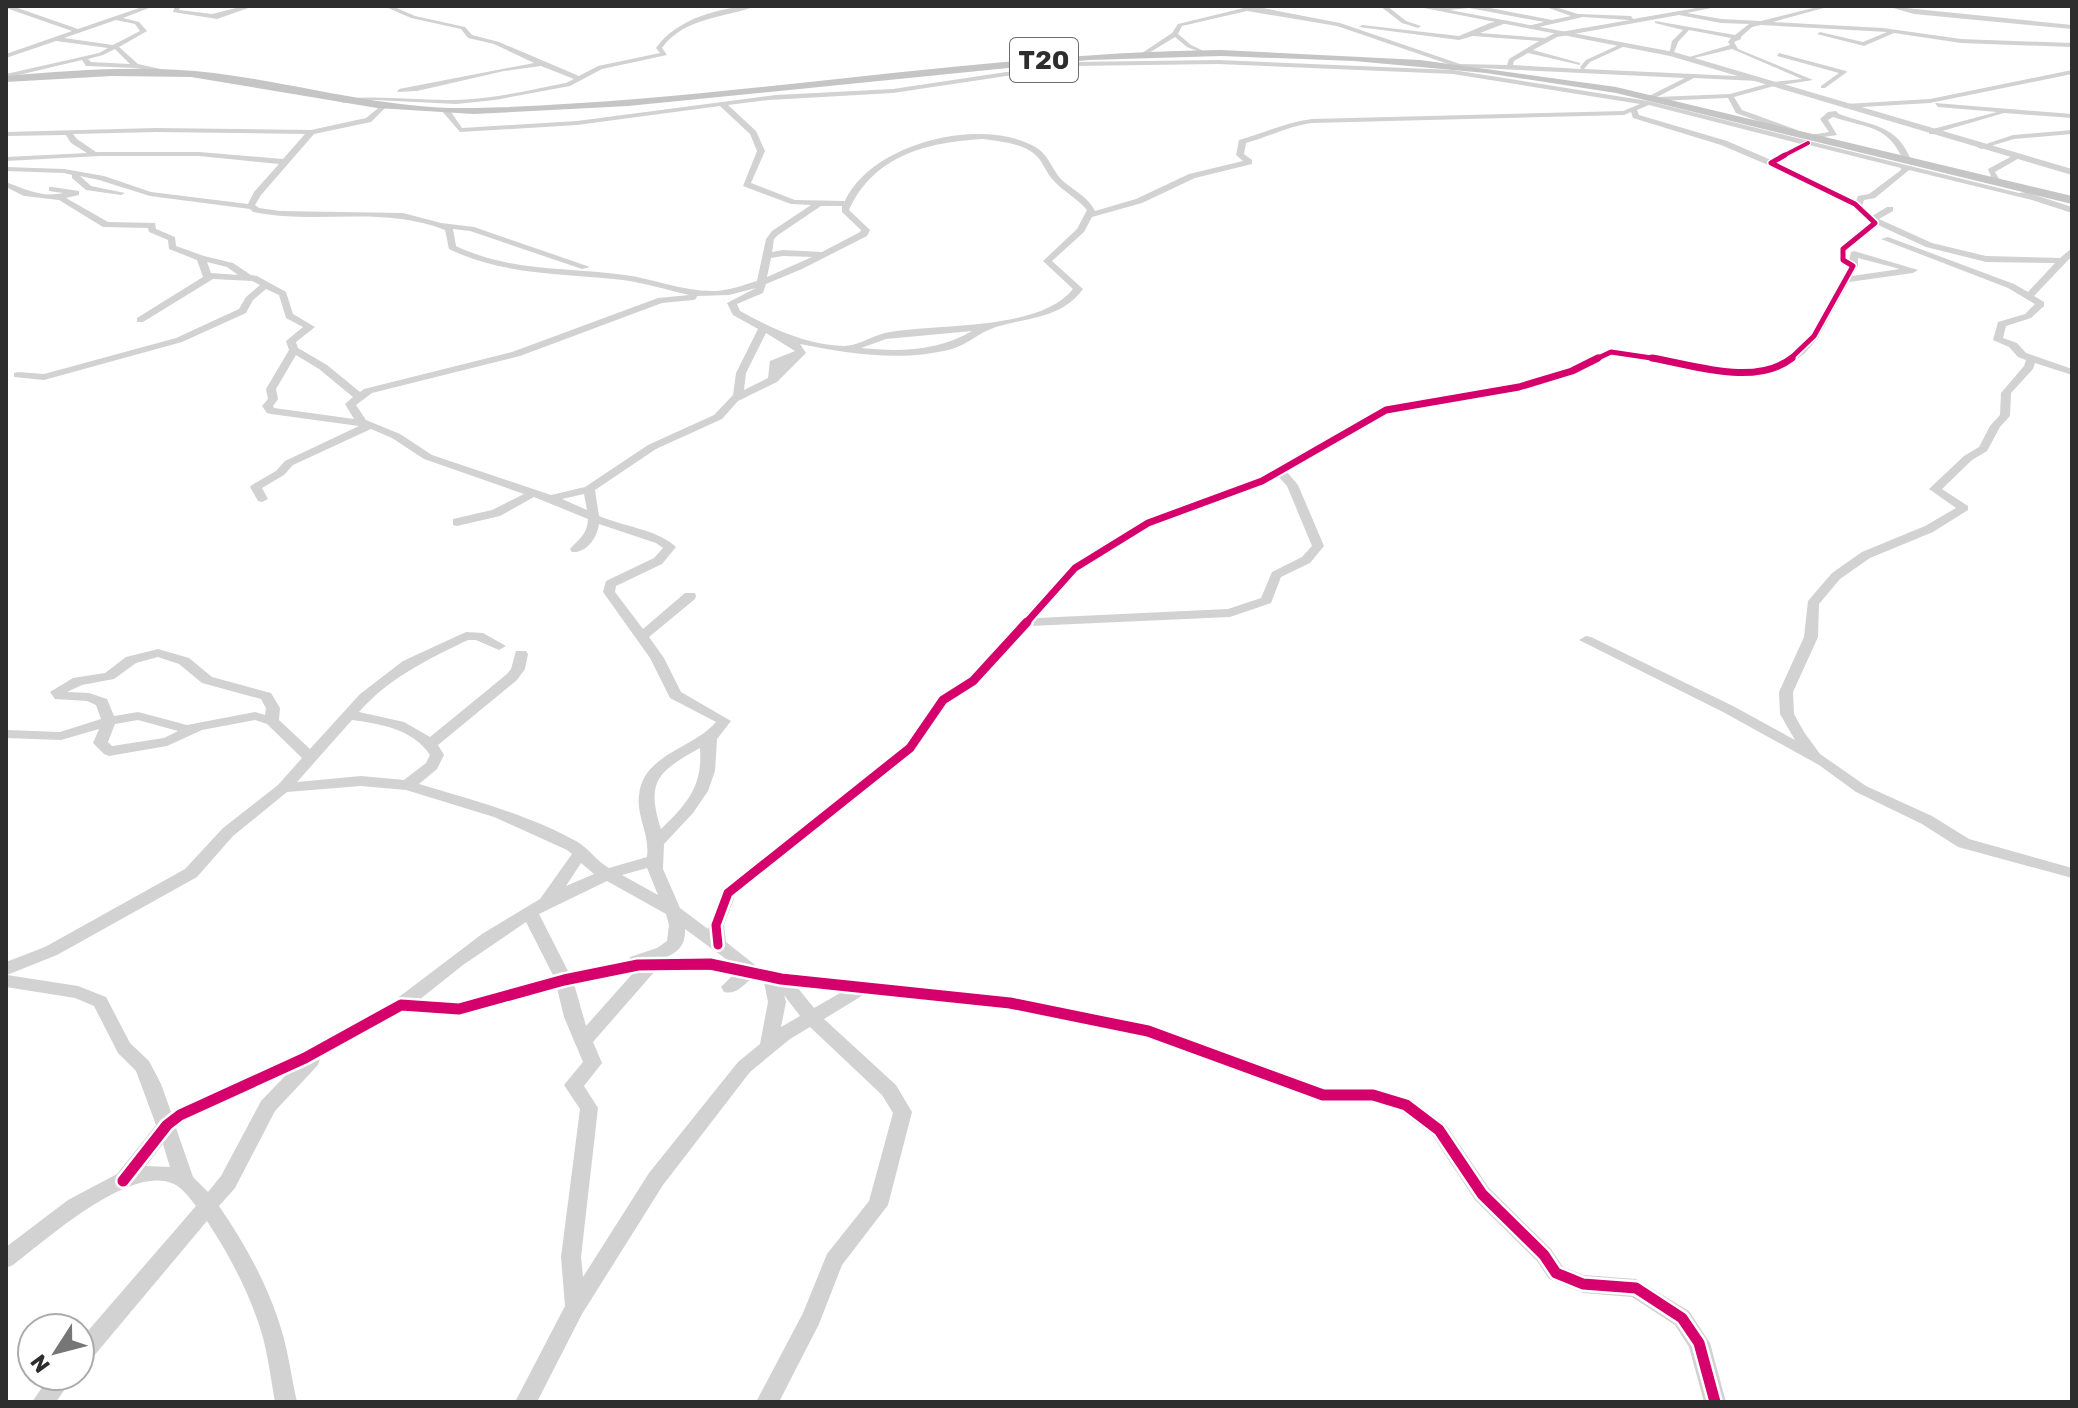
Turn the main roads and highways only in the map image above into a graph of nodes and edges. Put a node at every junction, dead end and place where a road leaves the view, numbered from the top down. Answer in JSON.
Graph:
{"nodes":[{"id":1,"x":6,"y":78,"type":"edge"},
{"id":2,"x":2072,"y":200,"type":"edge"}],
"edges":[{"from":1,"to":2,"type":"main road","number":"T20"}]}
